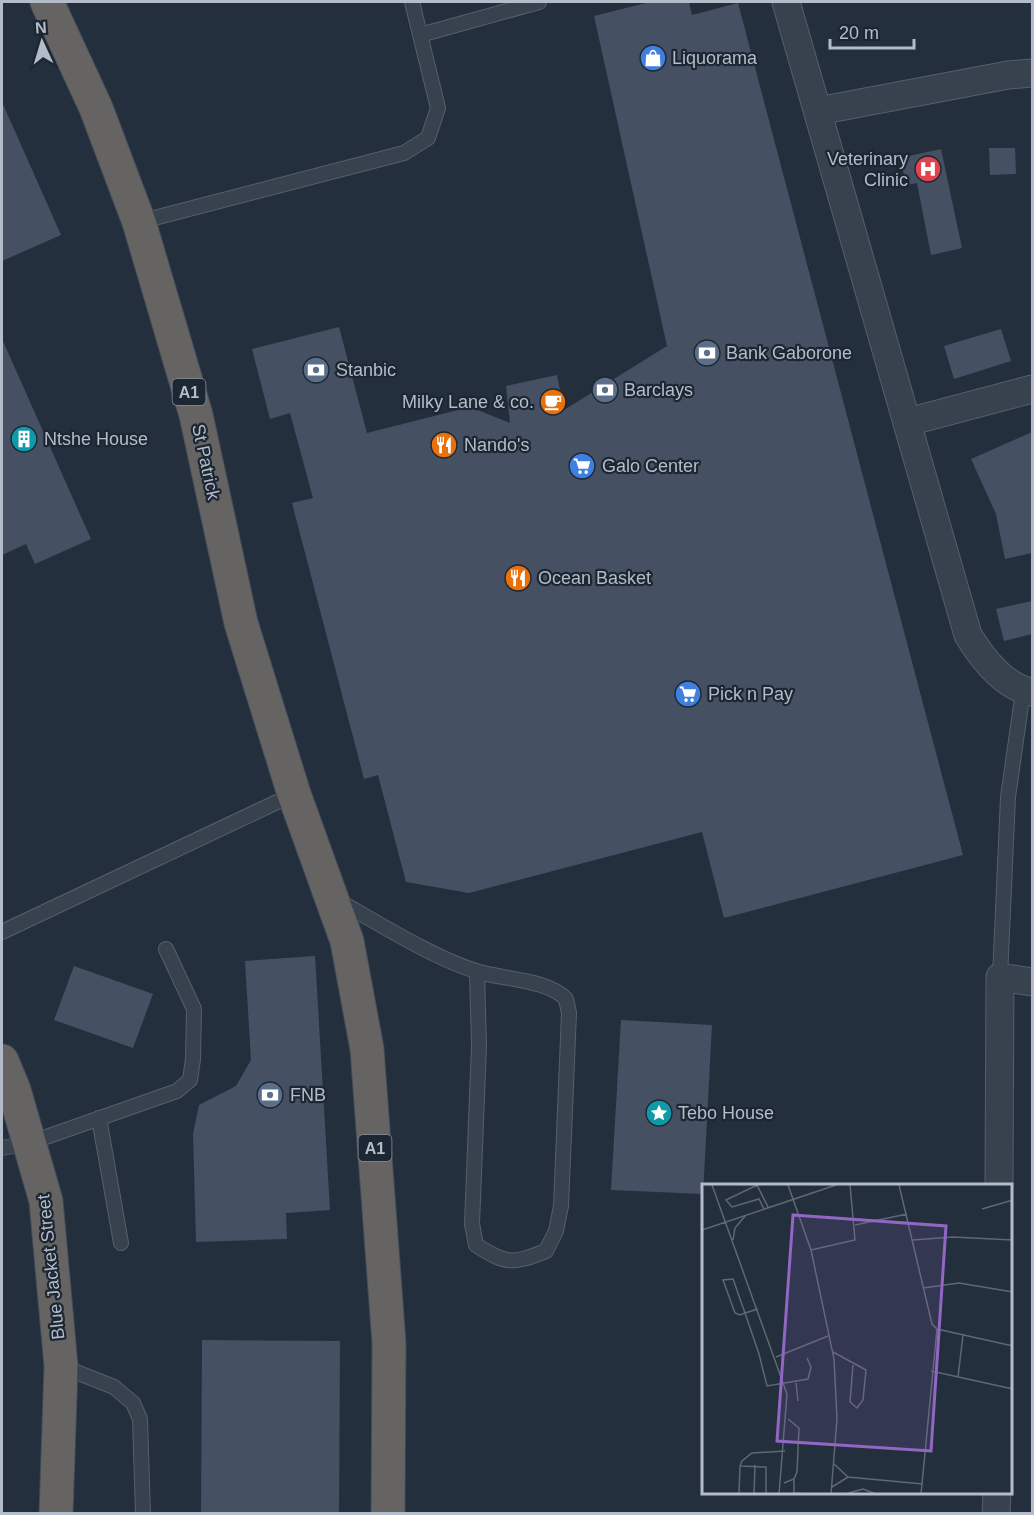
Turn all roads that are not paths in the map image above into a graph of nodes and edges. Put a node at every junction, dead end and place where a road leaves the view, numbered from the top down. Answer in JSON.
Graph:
{"nodes":[{"id":1,"x":47,"y":2,"type":"edge"},
{"id":2,"x":412,"y":2,"type":"edge"},
{"id":3,"x":539,"y":2,"type":"edge"},
{"id":4,"x":786,"y":2,"type":"edge"},
{"id":5,"x":420,"y":35,"type":"junction"},
{"id":6,"x":1032,"y":73,"type":"edge"},
{"id":7,"x":818,"y":111,"type":"junction"},
{"id":8,"x":139,"y":222,"type":"junction"},
{"id":9,"x":1032,"y":389,"type":"edge"},
{"id":10,"x":908,"y":423,"type":"junction"},
{"id":11,"x":1028,"y":692,"type":"edge"},
{"id":12,"x":294,"y":794,"type":"junction"},
{"id":13,"x":333,"y":897,"type":"junction"},
{"id":14,"x":2,"y":932,"type":"edge"},
{"id":15,"x":166,"y":950,"type":"dead end"},
{"id":16,"x":477,"y":972,"type":"junction"},
{"id":17,"x":1000,"y":977,"type":"junction"},
{"id":18,"x":1032,"y":982,"type":"edge"},
{"id":19,"x":2,"y":1061,"type":"edge"},
{"id":20,"x":99,"y":1118,"type":"junction"},
{"id":21,"x":15,"y":1146,"type":"edge"},
{"id":22,"x":999,"y":1184,"type":"edge"},
{"id":23,"x":122,"y":1243,"type":"dead end"},
{"id":24,"x":61,"y":1366,"type":"junction"},
{"id":25,"x":997,"y":1494,"type":"edge"},
{"id":26,"x":57,"y":1514,"type":"edge"},
{"id":27,"x":143,"y":1514,"type":"edge"},
{"id":28,"x":388,"y":1514,"type":"edge"},
{"id":29,"x":996,"y":1514,"type":"edge"}],
"edges":[{"from":1,"to":8,"type":"highway","name":"St Patrick","number":"A1"},
{"from":2,"to":5,"type":"lane"},
{"from":3,"to":5,"type":"lane"},
{"from":4,"to":7,"type":"street"},
{"from":5,"to":8,"type":"lane"},
{"from":6,"to":7,"type":"street"},
{"from":7,"to":10,"type":"street"},
{"from":8,"to":12,"type":"highway","name":"St Patrick","number":"A1"},
{"from":9,"to":10,"type":"street"},
{"from":10,"to":11,"type":"street"},
{"from":11,"to":17,"type":"lane"},
{"from":12,"to":13,"type":"highway","number":"A1"},
{"from":12,"to":14,"type":"lane"},
{"from":13,"to":16,"type":"lane"},
{"from":13,"to":28,"type":"highway","number":"A1"},
{"from":15,"to":20,"type":"lane"},
{"from":16,"to":16,"type":"lane"},
{"from":17,"to":18,"type":"street"},
{"from":17,"to":22,"type":"street"},
{"from":19,"to":21,"type":"highway","name":"Blue Jacket Street"},
{"from":20,"to":21,"type":"lane"},
{"from":20,"to":23,"type":"lane"},
{"from":21,"to":24,"type":"highway","name":"Blue Jacket Street"},
{"from":24,"to":26,"type":"highway","name":"Blue Jacket Street"},
{"from":24,"to":27,"type":"lane"},
{"from":25,"to":29,"type":"street"}]}
